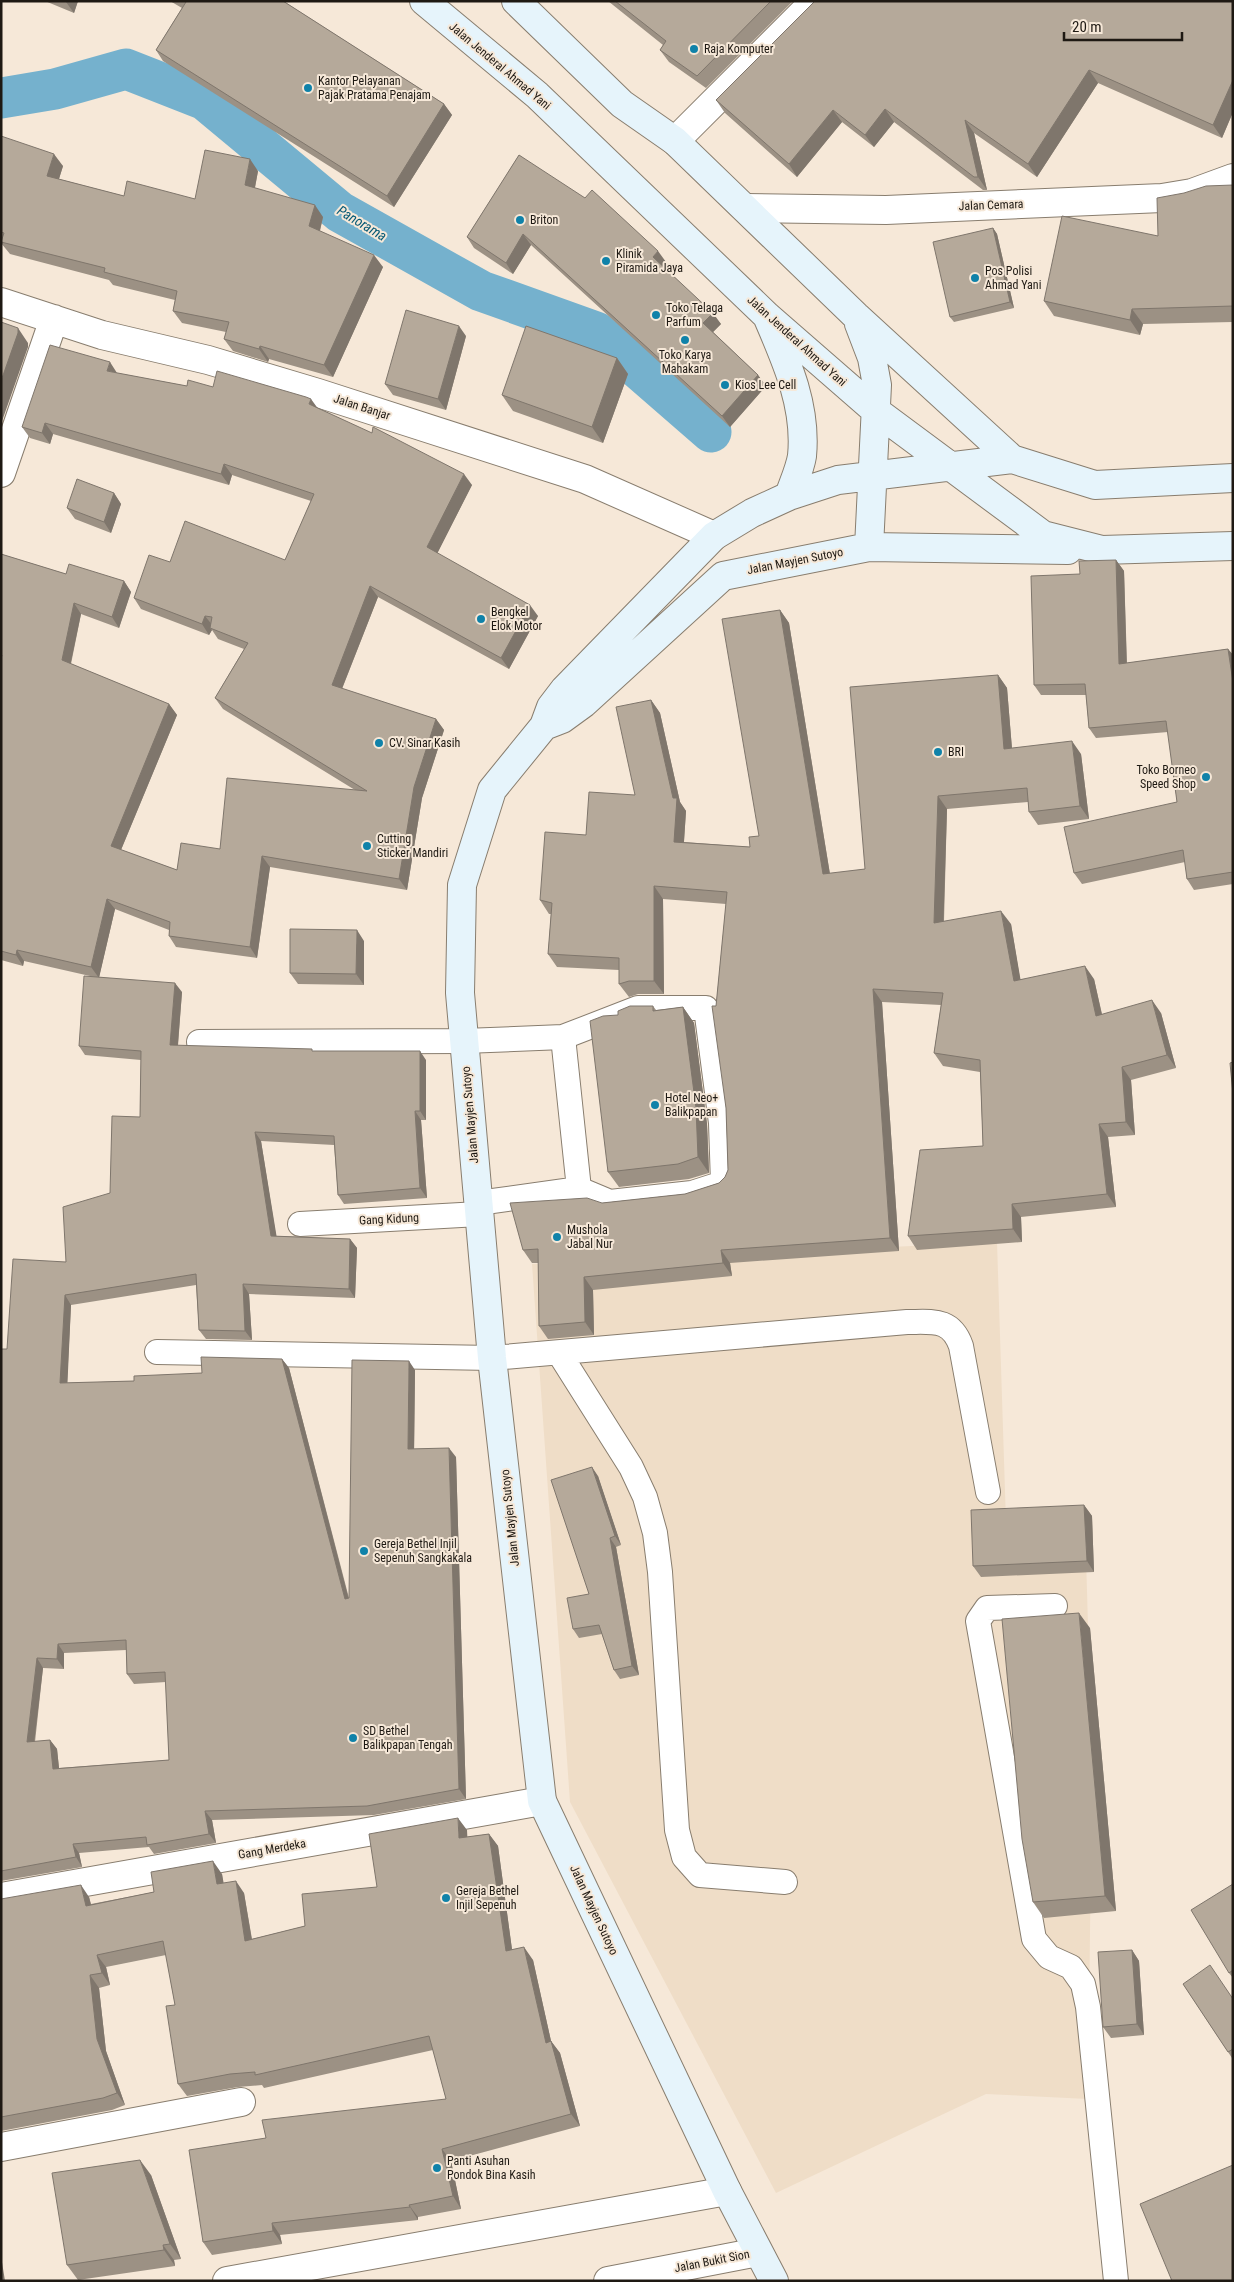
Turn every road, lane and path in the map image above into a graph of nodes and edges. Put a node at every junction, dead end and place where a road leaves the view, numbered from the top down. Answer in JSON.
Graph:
{"nodes":[{"id":1,"x":424,"y":1,"type":"edge"},
{"id":2,"x":516,"y":1,"type":"edge"},
{"id":3,"x":815,"y":1,"type":"edge"},
{"id":4,"x":675,"y":141,"type":"junction"},
{"id":5,"x":1233,"y":178,"type":"edge"},
{"id":6,"x":745,"y":208,"type":"junction"},
{"id":7,"x":1,"y":302,"type":"edge"},
{"id":8,"x":767,"y":316,"type":"junction"},
{"id":9,"x":856,"y":316,"type":"junction"},
{"id":10,"x":54,"y":319,"type":"junction"},
{"id":11,"x":876,"y":412,"type":"junction"},
{"id":12,"x":1012,"y":459,"type":"junction"},
{"id":13,"x":954,"y":467,"type":"junction"},
{"id":14,"x":1,"y":473,"type":"edge"},
{"id":15,"x":871,"y":476,"type":"junction"},
{"id":16,"x":1233,"y":478,"type":"edge"},
{"id":17,"x":789,"y":496,"type":"junction"},
{"id":18,"x":714,"y":536,"type":"junction"},
{"id":19,"x":1233,"y":546,"type":"edge"},
{"id":20,"x":869,"y":547,"type":"junction"},
{"id":21,"x":1102,"y":550,"type":"junction"},
{"id":22,"x":544,"y":726,"type":"junction"},
{"id":23,"x":563,"y":1037,"type":"junction"},
{"id":24,"x":464,"y":1041,"type":"junction"},
{"id":25,"x":199,"y":1042,"type":"dead end"},
{"id":26,"x":579,"y":1189,"type":"junction"},
{"id":27,"x":478,"y":1208,"type":"junction"},
{"id":28,"x":300,"y":1224,"type":"dead end"},
{"id":29,"x":157,"y":1352,"type":"dead end"},
{"id":30,"x":559,"y":1353,"type":"junction"},
{"id":31,"x":492,"y":1358,"type":"junction"},
{"id":32,"x":988,"y":1492,"type":"dead end"},
{"id":33,"x":1055,"y":1606,"type":"dead end"},
{"id":34,"x":542,"y":1801,"type":"junction"},
{"id":35,"x":785,"y":1882,"type":"dead end"},
{"id":36,"x":1,"y":1897,"type":"edge"},
{"id":37,"x":241,"y":2102,"type":"dead end"},
{"id":38,"x":1,"y":2147,"type":"edge"},
{"id":39,"x":727,"y":2191,"type":"junction"},
{"id":40,"x":758,"y":2252,"type":"junction"},
{"id":41,"x":227,"y":2281,"type":"edge"},
{"id":42,"x":608,"y":2281,"type":"edge"},
{"id":43,"x":774,"y":2281,"type":"edge"},
{"id":44,"x":1116,"y":2281,"type":"edge"}],
"edges":[{"from":1,"to":8,"type":"main road","name":"Jalan Jenderal Ahmad Yani"},
{"from":2,"to":4,"type":"main road"},
{"from":3,"to":4,"type":"street"},
{"from":4,"to":6,"type":"main road"},
{"from":5,"to":6,"type":"street","name":"Jalan Cemara"},
{"from":6,"to":9,"type":"main road"},
{"from":7,"to":10,"type":"street","name":"Jalan Banjar"},
{"from":8,"to":11,"type":"main road","name":"Jalan Jenderal Ahmad Yani"},
{"from":8,"to":17,"type":"main road"},
{"from":9,"to":11,"type":"main road"},
{"from":9,"to":12,"type":"main road"},
{"from":10,"to":14,"type":"street"},
{"from":10,"to":18,"type":"street","name":"Jalan Banjar"},
{"from":11,"to":13,"type":"main road","name":"Jalan Jenderal Ahmad Yani"},
{"from":11,"to":15,"type":"main road"},
{"from":12,"to":13,"type":"main road","name":"Jalan Mayjen Sutoyo"},
{"from":12,"to":16,"type":"main road"},
{"from":13,"to":15,"type":"main road","name":"Jalan Mayjen Sutoyo"},
{"from":13,"to":21,"type":"main road","name":"Jalan Jenderal Ahmad Yani"},
{"from":15,"to":17,"type":"main road","name":"Jalan Mayjen Sutoyo"},
{"from":15,"to":20,"type":"main road"},
{"from":17,"to":18,"type":"main road","name":"Jalan Mayjen Sutoyo"},
{"from":18,"to":22,"type":"main road","name":"Jalan Mayjen Sutoyo"},
{"from":19,"to":21,"type":"main road","name":"Jalan Jenderal Ahmad Yani"},
{"from":20,"to":21,"type":"main road","name":"Jalan Mayjen Sutoyo"},
{"from":20,"to":22,"type":"main road","name":"Jalan Mayjen Sutoyo"},
{"from":22,"to":24,"type":"main road","name":"Jalan Mayjen Sutoyo"},
{"from":23,"to":24,"type":"lane"},
{"from":23,"to":26,"type":"lane"},
{"from":23,"to":26,"type":"lane"},
{"from":24,"to":25,"type":"lane"},
{"from":24,"to":27,"type":"main road","name":"Jalan Mayjen Sutoyo"},
{"from":26,"to":27,"type":"lane","name":"Gang Kidung"},
{"from":27,"to":28,"type":"lane","name":"Gang Kidung"},
{"from":27,"to":31,"type":"main road","name":"Jalan Mayjen Sutoyo"},
{"from":29,"to":31,"type":"lane"},
{"from":30,"to":31,"type":"lane"},
{"from":30,"to":32,"type":"lane"},
{"from":30,"to":35,"type":"lane"},
{"from":31,"to":34,"type":"main road","name":"Jalan Mayjen Sutoyo"},
{"from":33,"to":44,"type":"lane"},
{"from":34,"to":36,"type":"street","name":"Gang Merdeka"},
{"from":34,"to":39,"type":"main road","name":"Jalan Mayjen Sutoyo"},
{"from":37,"to":38,"type":"street"},
{"from":39,"to":40,"type":"main road","name":"Jalan Mayjen Sutoyo"},
{"from":39,"to":41,"type":"street"},
{"from":40,"to":42,"type":"street","name":"Jalan Bukit Sion"},
{"from":40,"to":43,"type":"main road","name":"Jalan Mayjen Sutoyo"}]}
